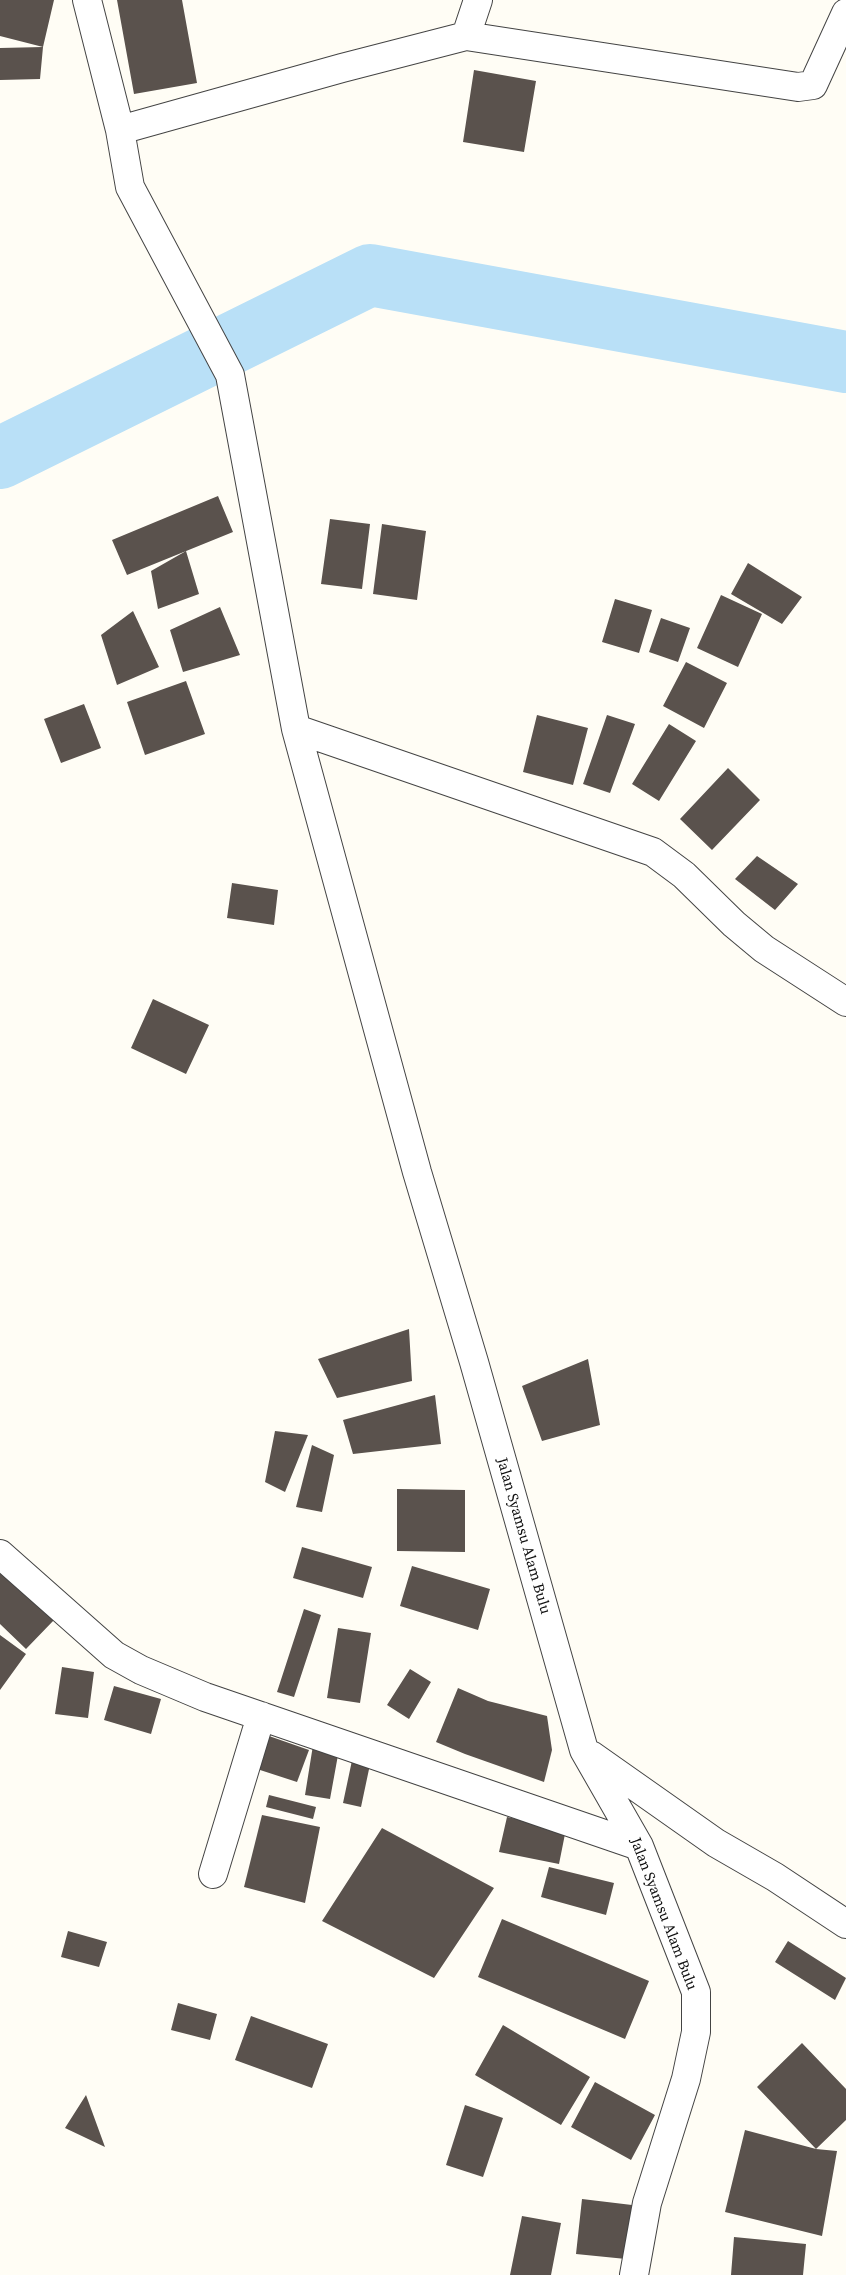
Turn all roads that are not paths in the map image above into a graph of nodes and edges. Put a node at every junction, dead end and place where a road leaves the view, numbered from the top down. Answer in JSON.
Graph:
{"nodes":[{"id":1,"x":86,"y":0,"type":"edge"},
{"id":2,"x":478,"y":0,"type":"edge"},
{"id":3,"x":846,"y":13,"type":"edge"},
{"id":4,"x":466,"y":36,"type":"junction"},
{"id":5,"x":120,"y":130,"type":"junction"},
{"id":6,"x":296,"y":729,"type":"junction"},
{"id":7,"x":846,"y":1002,"type":"edge"},
{"id":8,"x":0,"y":1554,"type":"edge"},
{"id":9,"x":261,"y":1716,"type":"junction"},
{"id":10,"x":584,"y":1750,"type":"junction"},
{"id":11,"x":639,"y":1846,"type":"junction"},
{"id":12,"x":213,"y":1874,"type":"dead end"},
{"id":13,"x":846,"y":1924,"type":"edge"},
{"id":14,"x":634,"y":2275,"type":"edge"}],
"edges":[{"from":1,"to":5,"type":"street","name":"Jalan Syamsu Alam Bulu"},
{"from":2,"to":4,"type":"street"},
{"from":3,"to":4,"type":"street"},
{"from":4,"to":5,"type":"street"},
{"from":5,"to":6,"type":"street","name":"Jalan Syamsu Alam Bulu"},
{"from":6,"to":7,"type":"street"},
{"from":6,"to":10,"type":"street","name":"Jalan Syamsu Alam Bulu"},
{"from":8,"to":9,"type":"street"},
{"from":9,"to":11,"type":"street"},
{"from":9,"to":12,"type":"street"},
{"from":10,"to":11,"type":"street","name":"Jalan Syamsu Alam Bulu"},
{"from":10,"to":13,"type":"street"},
{"from":11,"to":14,"type":"street","name":"Jalan Syamsu Alam Bulu"}]}
